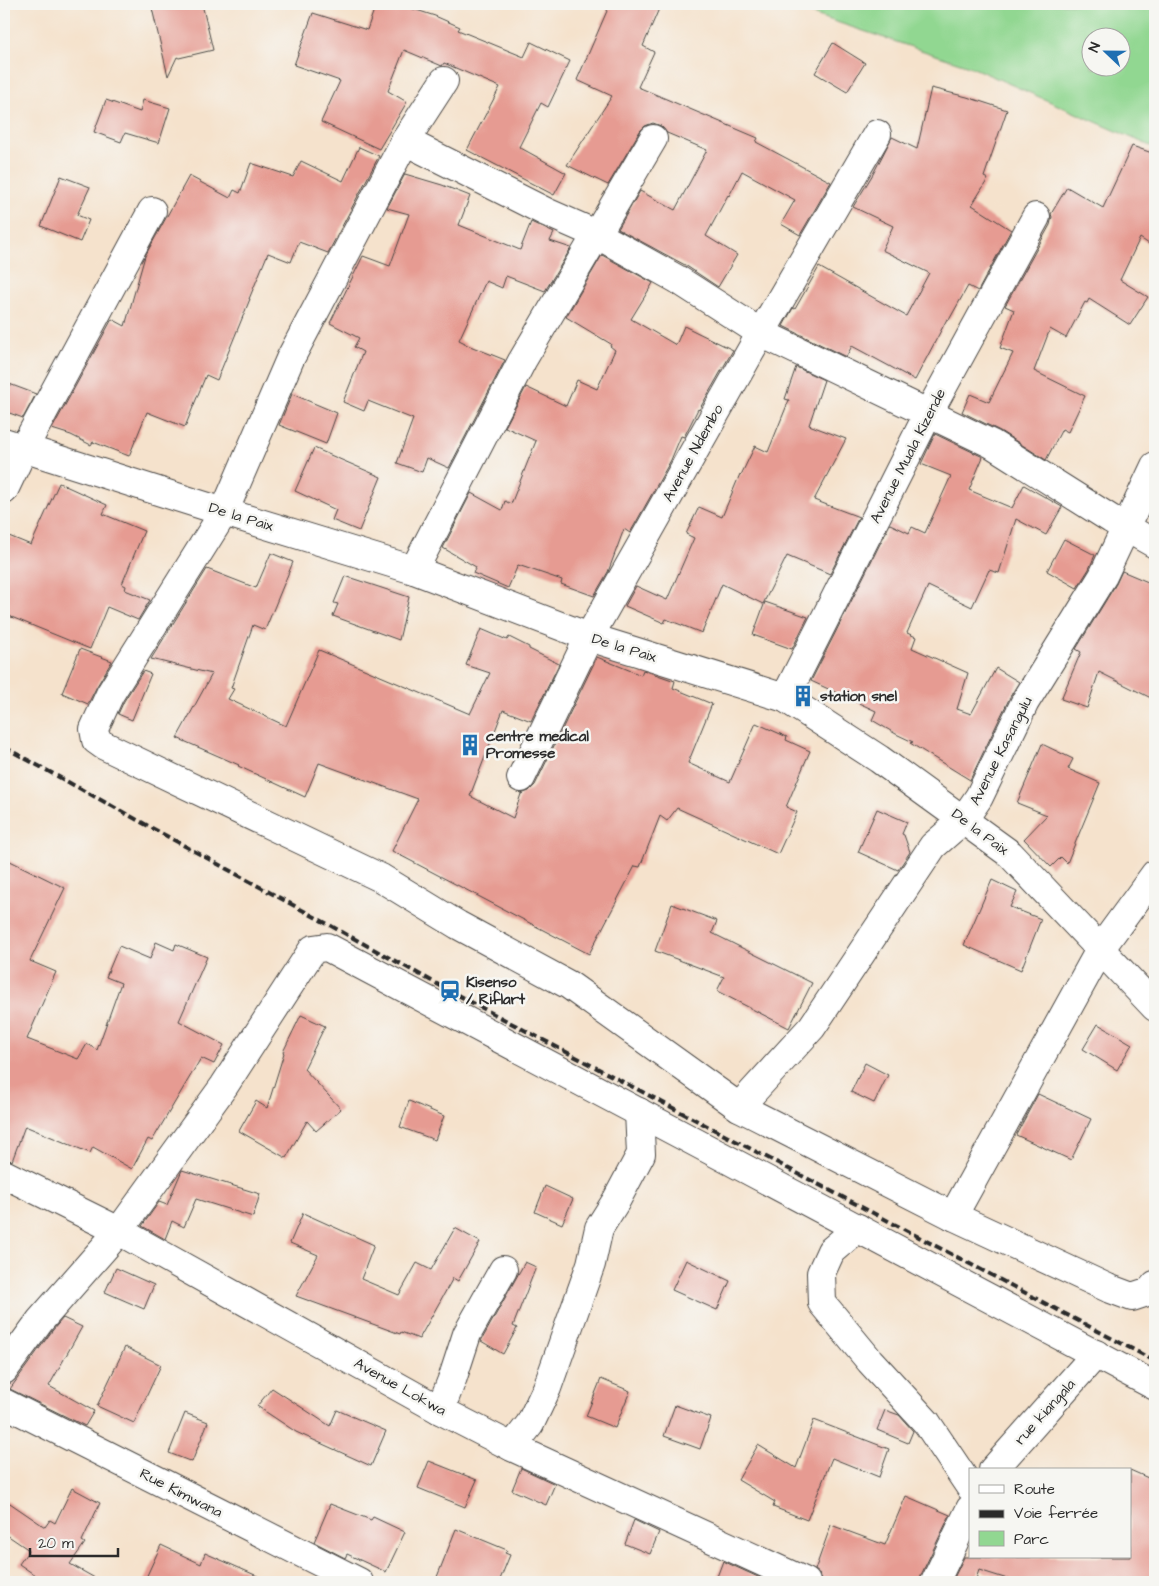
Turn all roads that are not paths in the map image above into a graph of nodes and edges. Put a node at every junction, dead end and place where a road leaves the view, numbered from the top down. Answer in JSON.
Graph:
{"nodes":[{"id":1,"x":444,"y":81,"type":"dead end"},
{"id":2,"x":877,"y":134,"type":"dead end"},
{"id":3,"x":653,"y":139,"type":"dead end"},
{"id":4,"x":405,"y":141,"type":"junction"},
{"id":5,"x":152,"y":211,"type":"dead end"},
{"id":6,"x":1036,"y":217,"type":"dead end"},
{"id":7,"x":596,"y":234,"type":"junction"},
{"id":8,"x":761,"y":333,"type":"junction"},
{"id":9,"x":928,"y":414,"type":"junction"},
{"id":10,"x":14,"y":445,"type":"edge"},
{"id":11,"x":1155,"y":466,"type":"edge"},
{"id":12,"x":4,"y":490,"type":"edge"},
{"id":13,"x":224,"y":512,"type":"junction"},
{"id":14,"x":1127,"y":527,"type":"junction"},
{"id":15,"x":1155,"y":544,"type":"edge"},
{"id":16,"x":414,"y":570,"type":"junction"},
{"id":17,"x":589,"y":637,"type":"junction"},
{"id":18,"x":785,"y":698,"type":"junction"},
{"id":19,"x":522,"y":778,"type":"dead end"},
{"id":20,"x":964,"y":819,"type":"junction"},
{"id":21,"x":1155,"y":874,"type":"edge"},
{"id":22,"x":1101,"y":948,"type":"junction"},
{"id":23,"x":1155,"y":1007,"type":"edge"},
{"id":24,"x":739,"y":1107,"type":"junction"},
{"id":25,"x":639,"y":1112,"type":"junction"},
{"id":26,"x":4,"y":1174,"type":"edge"},
{"id":27,"x":953,"y":1216,"type":"junction"},
{"id":28,"x":858,"y":1228,"type":"junction"},
{"id":29,"x":119,"y":1231,"type":"junction"},
{"id":30,"x":503,"y":1270,"type":"dead end"},
{"id":31,"x":1155,"y":1285,"type":"edge"},
{"id":32,"x":1096,"y":1354,"type":"junction"},
{"id":33,"x":4,"y":1370,"type":"edge"},
{"id":34,"x":1155,"y":1386,"type":"edge"},
{"id":35,"x":4,"y":1403,"type":"edge"},
{"id":36,"x":440,"y":1410,"type":"junction"},
{"id":37,"x":512,"y":1447,"type":"junction"},
{"id":38,"x":995,"y":1468,"type":"edge"},
{"id":39,"x":969,"y":1486,"type":"edge"},
{"id":40,"x":969,"y":1511,"type":"edge"},
{"id":41,"x":359,"y":1582,"type":"edge"},
{"id":42,"x":806,"y":1582,"type":"edge"},
{"id":43,"x":935,"y":1582,"type":"edge"}],
"edges":[{"from":1,"to":4,"type":"street"},
{"from":2,"to":8,"type":"street","name":"Avenue Ndembo"},
{"from":3,"to":7,"type":"street"},
{"from":4,"to":7,"type":"street"},
{"from":4,"to":13,"type":"street"},
{"from":5,"to":10,"type":"street"},
{"from":6,"to":9,"type":"street","name":"Avenue Muala Kizende"},
{"from":7,"to":8,"type":"street"},
{"from":7,"to":16,"type":"street"},
{"from":8,"to":9,"type":"street"},
{"from":8,"to":17,"type":"street","name":"Avenue Ndembo"},
{"from":9,"to":14,"type":"street"},
{"from":9,"to":18,"type":"street","name":"Avenue Muala Kizende"},
{"from":10,"to":12,"type":"street"},
{"from":10,"to":13,"type":"street","name":"De la Paix"},
{"from":11,"to":14,"type":"street","name":"Avenue Kasangulu"},
{"from":13,"to":16,"type":"street","name":"De la Paix"},
{"from":13,"to":24,"type":"street"},
{"from":14,"to":15,"type":"street"},
{"from":14,"to":20,"type":"street","name":"Avenue Kasangulu"},
{"from":16,"to":17,"type":"street","name":"De la Paix"},
{"from":17,"to":18,"type":"street","name":"De la Paix"},
{"from":17,"to":19,"type":"street","name":"Avenue Ndembo"},
{"from":18,"to":20,"type":"street","name":"De la Paix"},
{"from":20,"to":22,"type":"street","name":"De la Paix"},
{"from":20,"to":24,"type":"street","name":"Avenue Kasangulu"},
{"from":21,"to":22,"type":"street"},
{"from":22,"to":23,"type":"street","name":"De la Paix"},
{"from":22,"to":27,"type":"street"},
{"from":24,"to":27,"type":"street"},
{"from":25,"to":28,"type":"street"},
{"from":25,"to":29,"type":"street"},
{"from":25,"to":37,"type":"street"},
{"from":26,"to":29,"type":"street","name":"Avenue Lokwa"},
{"from":27,"to":31,"type":"street"},
{"from":28,"to":32,"type":"street"},
{"from":28,"to":39,"type":"street"},
{"from":29,"to":33,"type":"street"},
{"from":29,"to":36,"type":"street","name":"Avenue Lokwa"},
{"from":30,"to":36,"type":"street"},
{"from":32,"to":34,"type":"street"},
{"from":32,"to":38,"type":"street","name":"rue kiangala"},
{"from":35,"to":41,"type":"street","name":"Rue Kimwana"},
{"from":36,"to":37,"type":"street","name":"Avenue Lokwa"},
{"from":37,"to":42,"type":"street","name":"Avenue Lokwa"},
{"from":40,"to":43,"type":"street"}]}
